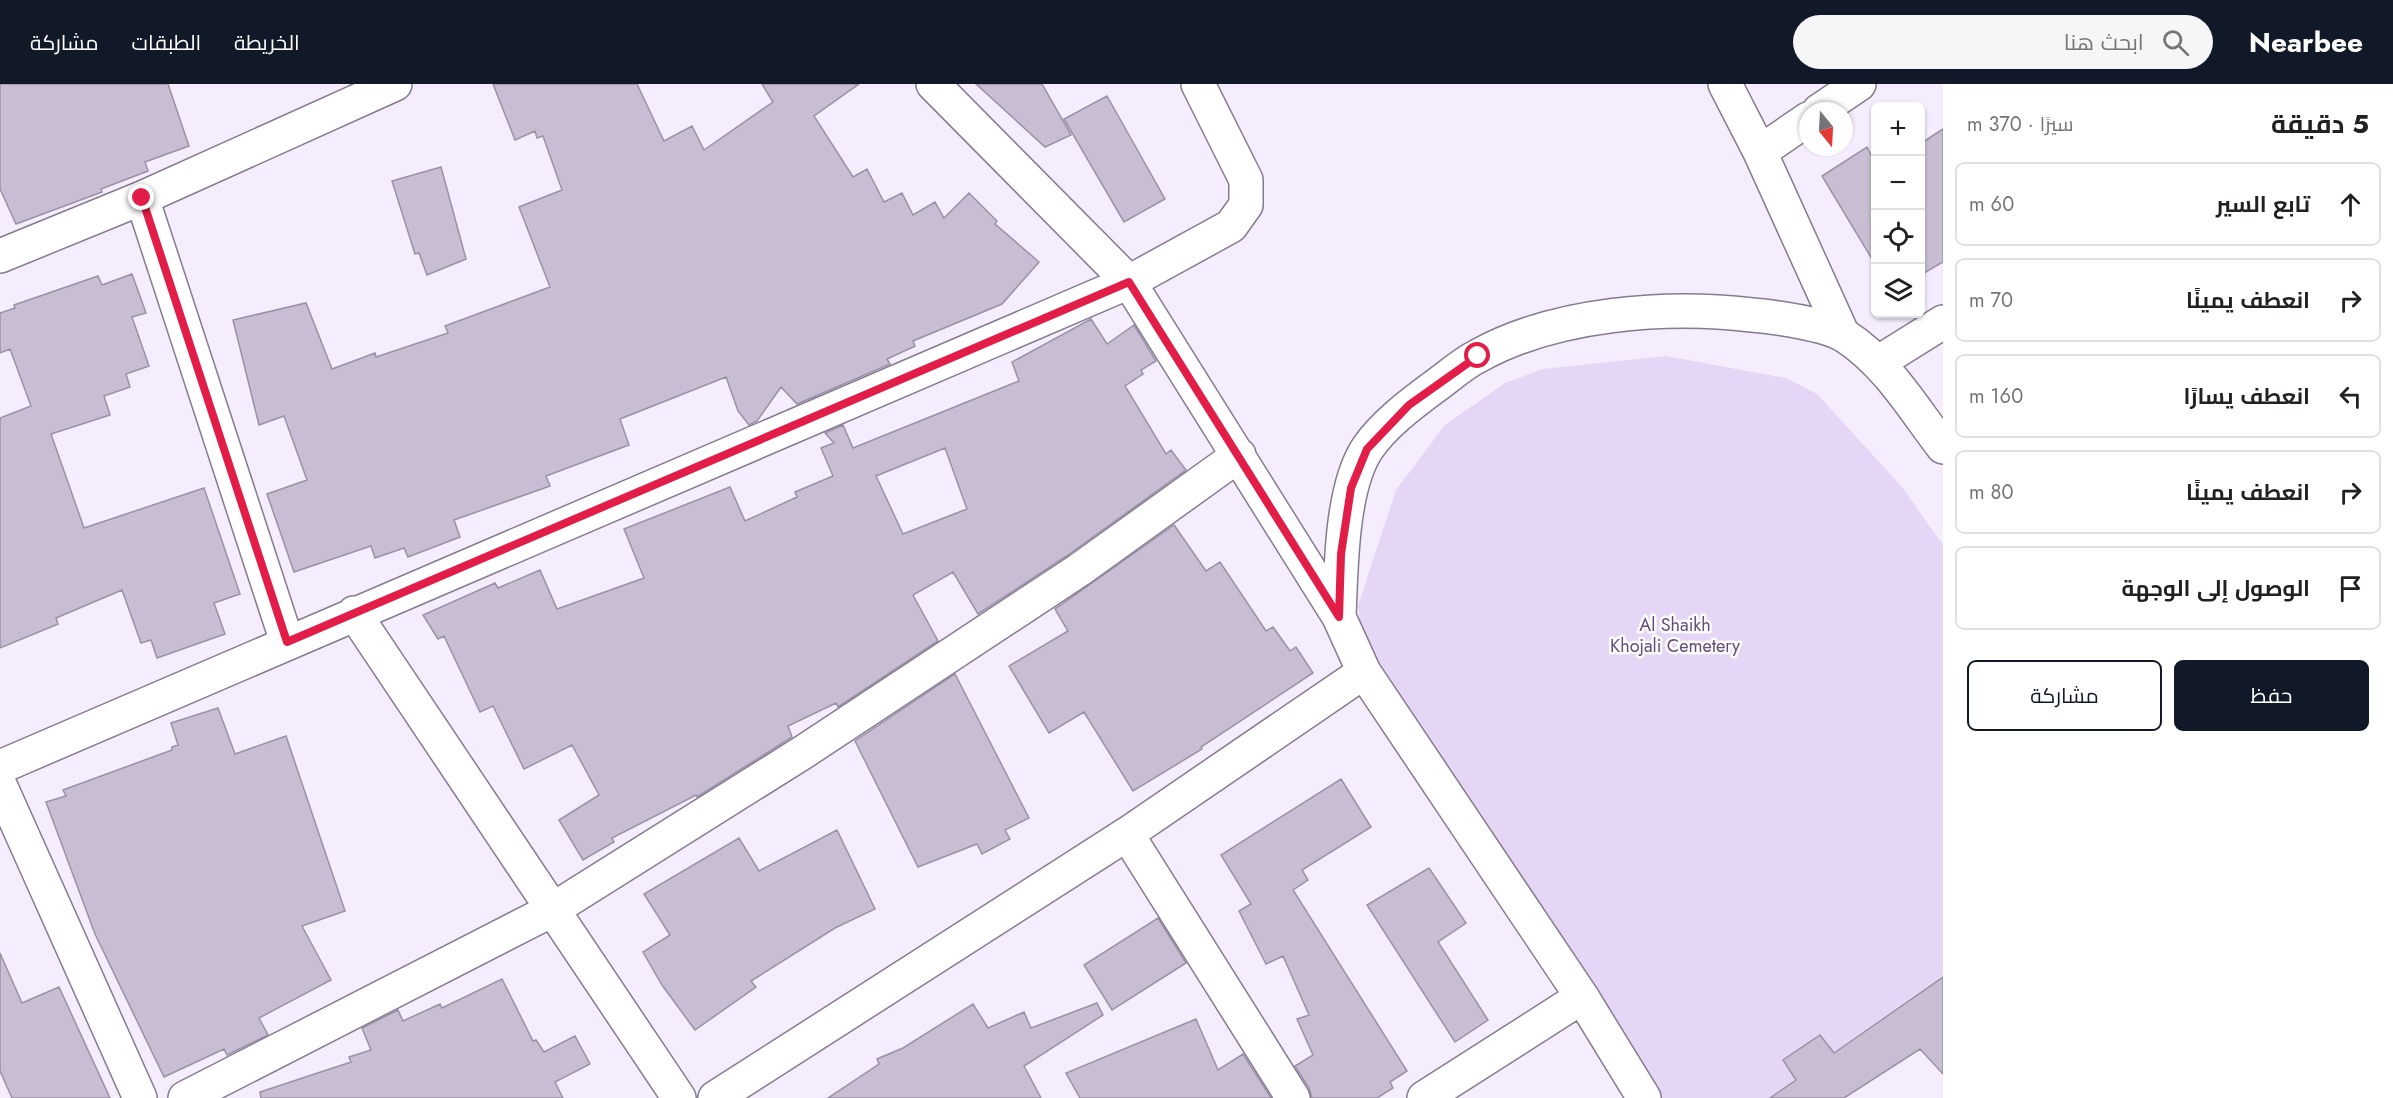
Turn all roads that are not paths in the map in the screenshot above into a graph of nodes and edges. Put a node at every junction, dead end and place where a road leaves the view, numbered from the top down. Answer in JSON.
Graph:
{"nodes":[{"id":1,"x":396,"y":84,"type":"edge"},
{"id":2,"x":933,"y":84,"type":"edge"},
{"id":3,"x":1198,"y":84,"type":"edge"},
{"id":4,"x":1725,"y":84,"type":"edge"},
{"id":5,"x":1859,"y":84,"type":"edge"},
{"id":6,"x":1833,"y":102,"type":"edge"},
{"id":7,"x":1799,"y":125,"type":"edge"},
{"id":8,"x":1760,"y":152,"type":"junction"},
{"id":9,"x":142,"y":198,"type":"junction"},
{"id":10,"x":0,"y":256,"type":"edge"},
{"id":11,"x":1129,"y":282,"type":"junction"},
{"id":12,"x":1943,"y":322,"type":"edge"},
{"id":13,"x":1843,"y":335,"type":"junction"},
{"id":14,"x":1879,"y":362,"type":"junction"},
{"id":15,"x":1943,"y":447,"type":"edge"},
{"id":16,"x":1239,"y":455,"type":"junction"},
{"id":17,"x":354,"y":613,"type":"junction"},
{"id":18,"x":1339,"y":617,"type":"junction"},
{"id":19,"x":287,"y":642,"type":"junction"},
{"id":20,"x":1364,"y":672,"type":"junction"},
{"id":21,"x":0,"y":767,"type":"edge"},
{"id":22,"x":0,"y":785,"type":"edge"},
{"id":23,"x":1127,"y":834,"type":"junction"},
{"id":24,"x":12,"y":846,"type":"edge"},
{"id":25,"x":552,"y":910,"type":"junction"},
{"id":26,"x":1582,"y":997,"type":"junction"},
{"id":27,"x":140,"y":1098,"type":"edge"},
{"id":28,"x":185,"y":1098,"type":"edge"},
{"id":29,"x":679,"y":1098,"type":"edge"},
{"id":30,"x":716,"y":1098,"type":"edge"},
{"id":31,"x":1293,"y":1098,"type":"edge"},
{"id":32,"x":1424,"y":1098,"type":"edge"},
{"id":33,"x":1644,"y":1098,"type":"edge"}],
"edges":[{"from":1,"to":9,"type":"street"},
{"from":2,"to":11,"type":"street"},
{"from":3,"to":11,"type":"street"},
{"from":4,"to":8,"type":"street"},
{"from":5,"to":6,"type":"street"},
{"from":7,"to":8,"type":"street"},
{"from":8,"to":13,"type":"street"},
{"from":9,"to":10,"type":"street"},
{"from":9,"to":19,"type":"street"},
{"from":11,"to":16,"type":"street"},
{"from":11,"to":17,"type":"street"},
{"from":12,"to":14,"type":"street"},
{"from":13,"to":14,"type":"street"},
{"from":13,"to":18,"type":"street"},
{"from":14,"to":15,"type":"street"},
{"from":16,"to":18,"type":"street"},
{"from":16,"to":25,"type":"street"},
{"from":17,"to":19,"type":"street"},
{"from":17,"to":25,"type":"street"},
{"from":18,"to":20,"type":"street"},
{"from":19,"to":21,"type":"street"},
{"from":20,"to":23,"type":"street"},
{"from":20,"to":26,"type":"street"},
{"from":22,"to":24,"type":"street"},
{"from":23,"to":30,"type":"street"},
{"from":23,"to":31,"type":"street"},
{"from":24,"to":27,"type":"street"},
{"from":25,"to":28,"type":"street"},
{"from":25,"to":29,"type":"street"},
{"from":26,"to":32,"type":"street"},
{"from":26,"to":33,"type":"street"}]}
